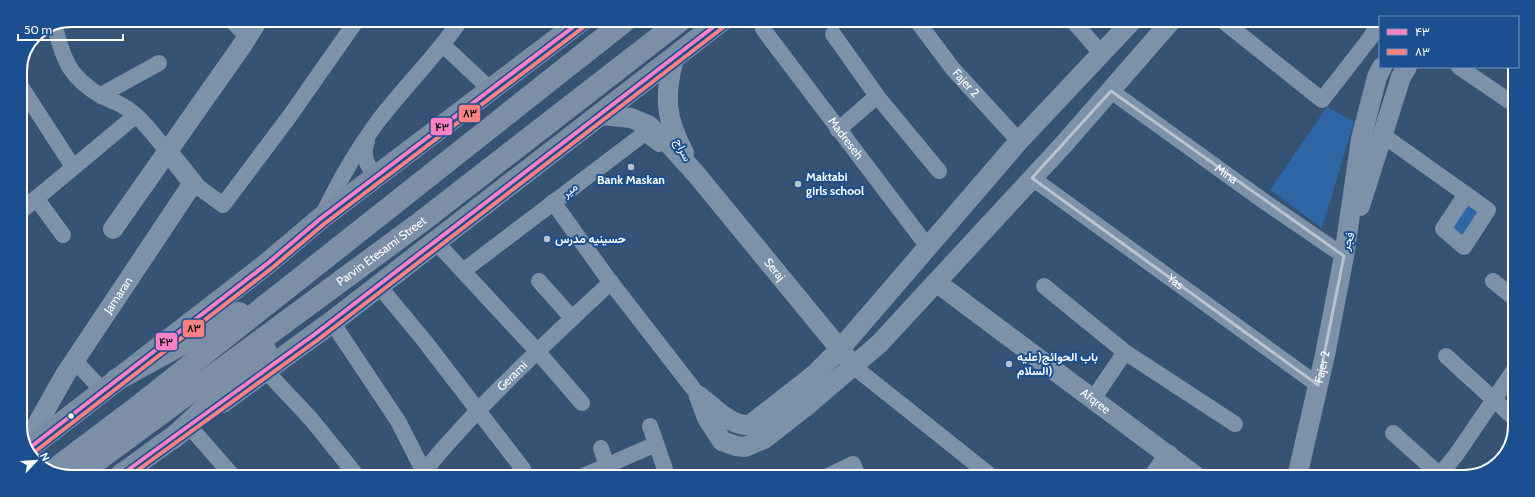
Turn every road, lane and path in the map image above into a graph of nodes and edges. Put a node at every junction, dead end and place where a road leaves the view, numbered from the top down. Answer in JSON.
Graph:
{"nodes":[{"id":1,"x":352,"y":27,"type":"edge"},
{"id":2,"x":455,"y":27,"type":"edge"},
{"id":3,"x":573,"y":27,"type":"edge"},
{"id":4,"x":617,"y":27,"type":"edge"},
{"id":5,"x":672,"y":27,"type":"edge"},
{"id":6,"x":713,"y":27,"type":"edge"},
{"id":7,"x":922,"y":27,"type":"edge"},
{"id":8,"x":1078,"y":27,"type":"edge"},
{"id":9,"x":1126,"y":27,"type":"edge"},
{"id":10,"x":1166,"y":27,"type":"edge"},
{"id":11,"x":1229,"y":27,"type":"edge"},
{"id":12,"x":1376,"y":27,"type":"edge"},
{"id":13,"x":252,"y":28,"type":"edge"},
{"id":14,"x":763,"y":29,"type":"dead end"},
{"id":15,"x":56,"y":30,"type":"edge"},
{"id":16,"x":833,"y":34,"type":"dead end"},
{"id":17,"x":443,"y":45,"type":"junction"},
{"id":18,"x":1101,"y":53,"type":"junction"},
{"id":19,"x":674,"y":58,"type":"junction"},
{"id":20,"x":159,"y":63,"type":"dead end"},
{"id":21,"x":1382,"y":68,"type":"edge"},
{"id":22,"x":1406,"y":68,"type":"edge"},
{"id":23,"x":1460,"y":68,"type":"edge"},
{"id":24,"x":491,"y":90,"type":"junction"},
{"id":25,"x":1110,"y":91,"type":"junction"},
{"id":26,"x":101,"y":95,"type":"junction"},
{"id":27,"x":27,"y":96,"type":"edge"},
{"id":28,"x":877,"y":96,"type":"junction"},
{"id":29,"x":1508,"y":100,"type":"edge"},
{"id":30,"x":601,"y":115,"type":"junction"},
{"id":31,"x":135,"y":116,"type":"junction"},
{"id":32,"x":838,"y":130,"type":"junction"},
{"id":33,"x":1384,"y":136,"type":"junction"},
{"id":34,"x":368,"y":137,"type":"junction"},
{"id":35,"x":1019,"y":141,"type":"junction"},
{"id":36,"x":168,"y":152,"type":"junction"},
{"id":37,"x":678,"y":154,"type":"junction"},
{"id":38,"x":73,"y":167,"type":"junction"},
{"id":39,"x":939,"y":171,"type":"dead end"},
{"id":40,"x":696,"y":174,"type":"junction"},
{"id":41,"x":377,"y":176,"type":"junction"},
{"id":42,"x":1032,"y":178,"type":"junction"},
{"id":43,"x":193,"y":183,"type":"junction"},
{"id":44,"x":1466,"y":194,"type":"dead end"},
{"id":45,"x":36,"y":198,"type":"junction"},
{"id":46,"x":553,"y":202,"type":"junction"},
{"id":47,"x":27,"y":206,"type":"edge"},
{"id":48,"x":320,"y":219,"type":"junction"},
{"id":49,"x":113,"y":229,"type":"dead end"},
{"id":50,"x":63,"y":235,"type":"dead end"},
{"id":51,"x":436,"y":242,"type":"junction"},
{"id":52,"x":928,"y":247,"type":"junction"},
{"id":53,"x":1344,"y":256,"type":"junction"},
{"id":54,"x":463,"y":271,"type":"junction"},
{"id":55,"x":348,"y":276,"type":"junction"},
{"id":56,"x":539,"y":281,"type":"dead end"},
{"id":57,"x":1493,"y":281,"type":"dead end"},
{"id":58,"x":611,"y":282,"type":"junction"},
{"id":59,"x":936,"y":282,"type":"junction"},
{"id":60,"x":293,"y":284,"type":"junction"},
{"id":61,"x":379,"y":286,"type":"junction"},
{"id":62,"x":1044,"y":286,"type":"dead end"},
{"id":63,"x":1508,"y":293,"type":"edge"},
{"id":64,"x":572,"y":318,"type":"junction"},
{"id":65,"x":332,"y":322,"type":"junction"},
{"id":66,"x":840,"y":348,"type":"junction"},
{"id":67,"x":537,"y":351,"type":"junction"},
{"id":68,"x":1125,"y":352,"type":"junction"},
{"id":69,"x":1446,"y":356,"type":"dead end"},
{"id":70,"x":75,"y":361,"type":"junction"},
{"id":71,"x":853,"y":366,"type":"junction"},
{"id":72,"x":266,"y":370,"type":"junction"},
{"id":73,"x":1508,"y":379,"type":"edge"},
{"id":74,"x":1318,"y":385,"type":"junction"},
{"id":75,"x":109,"y":386,"type":"junction"},
{"id":76,"x":699,"y":396,"type":"junction"},
{"id":77,"x":1093,"y":399,"type":"junction"},
{"id":78,"x":1493,"y":400,"type":"junction"},
{"id":79,"x":582,"y":403,"type":"dead end"},
{"id":80,"x":148,"y":411,"type":"junction"},
{"id":81,"x":477,"y":411,"type":"junction"},
{"id":82,"x":1508,"y":414,"type":"edge"},
{"id":83,"x":1235,"y":424,"type":"dead end"},
{"id":84,"x":189,"y":426,"type":"junction"},
{"id":85,"x":650,"y":426,"type":"dead end"},
{"id":86,"x":1393,"y":432,"type":"dead end"},
{"id":87,"x":29,"y":439,"type":"edge"},
{"id":88,"x":172,"y":439,"type":"junction"},
{"id":89,"x":38,"y":441,"type":"edge"},
{"id":90,"x":656,"y":444,"type":"junction"},
{"id":91,"x":601,"y":448,"type":"dead end"},
{"id":92,"x":1169,"y":455,"type":"junction"},
{"id":93,"x":58,"y":467,"type":"edge"},
{"id":94,"x":83,"y":470,"type":"edge"},
{"id":95,"x":128,"y":470,"type":"edge"},
{"id":96,"x":228,"y":470,"type":"edge"},
{"id":97,"x":352,"y":470,"type":"edge"},
{"id":98,"x":421,"y":470,"type":"edge"},
{"id":99,"x":426,"y":470,"type":"edge"},
{"id":100,"x":523,"y":470,"type":"edge"},
{"id":101,"x":609,"y":470,"type":"edge"},
{"id":102,"x":611,"y":470,"type":"edge"},
{"id":103,"x":665,"y":470,"type":"edge"},
{"id":104,"x":983,"y":470,"type":"edge"},
{"id":105,"x":1158,"y":470,"type":"edge"},
{"id":106,"x":1188,"y":470,"type":"edge"},
{"id":107,"x":1299,"y":470,"type":"edge"},
{"id":108,"x":1434,"y":470,"type":"edge"},
{"id":109,"x":1445,"y":470,"type":"edge"}],
"edges":[{"from":1,"to":43,"type":"street"},
{"from":2,"to":17,"type":"street"},
{"from":3,"to":24,"type":"main road"},
{"from":4,"to":60,"type":"main road","name":"Parvin Etesami Street"},
{"from":5,"to":55,"type":"main road","name":"Parvin Etesami Street"},
{"from":6,"to":19,"type":"main road"},
{"from":7,"to":35,"type":"street","name":"Fajer 2"},
{"from":8,"to":18,"type":"street"},
{"from":9,"to":18,"type":"street"},
{"from":10,"to":25,"type":"street"},
{"from":11,"to":12,"type":"street"},
{"from":13,"to":36,"type":"street"},
{"from":14,"to":32,"type":"street","name":"Madreseh"},
{"from":15,"to":26,"type":"street"},
{"from":16,"to":28,"type":"street"},
{"from":17,"to":24,"type":"street"},
{"from":17,"to":34,"type":"street"},
{"from":18,"to":35,"type":"street"},
{"from":19,"to":30,"type":"main road"},
{"from":19,"to":40,"type":"street","name":"سراج"},
{"from":20,"to":26,"type":"street"},
{"from":21,"to":53,"type":"street","name":"فجر"},
{"from":22,"to":33,"type":"street","name":"فجر"},
{"from":23,"to":29,"type":"street"},
{"from":24,"to":41,"type":"main road"},
{"from":25,"to":42,"type":"street"},
{"from":25,"to":53,"type":"street","name":"Mina"},
{"from":26,"to":31,"type":"street"},
{"from":27,"to":38,"type":"street"},
{"from":28,"to":32,"type":"street"},
{"from":28,"to":39,"type":"street"},
{"from":30,"to":37,"type":"street","name":"سراج"},
{"from":30,"to":51,"type":"main road"},
{"from":31,"to":36,"type":"street"},
{"from":31,"to":38,"type":"street"},
{"from":32,"to":52,"type":"street","name":"Madreseh"},
{"from":33,"to":44,"type":"street"},
{"from":33,"to":53,"type":"street","name":"فجر"},
{"from":34,"to":41,"type":"street"},
{"from":34,"to":48,"type":"street"},
{"from":35,"to":52,"type":"street"},
{"from":36,"to":43,"type":"street"},
{"from":36,"to":49,"type":"street"},
{"from":37,"to":40,"type":"street","name":"سراج"},
{"from":37,"to":46,"type":"street","name":"میر"},
{"from":38,"to":45,"type":"street"},
{"from":40,"to":66,"type":"street","name":"Seraj"},
{"from":41,"to":48,"type":"main road"},
{"from":42,"to":59,"type":"street"},
{"from":42,"to":74,"type":"street","name":"Yas"},
{"from":43,"to":70,"type":"street","name":"Jamaran"},
{"from":45,"to":47,"type":"street"},
{"from":45,"to":50,"type":"street"},
{"from":46,"to":54,"type":"street","name":"میر"},
{"from":46,"to":58,"type":"street"},
{"from":48,"to":75,"type":"main road"},
{"from":51,"to":54,"type":"street"},
{"from":51,"to":61,"type":"main road"},
{"from":52,"to":66,"type":"street"},
{"from":53,"to":74,"type":"street","name":"Fajer 2"},
{"from":54,"to":67,"type":"street"},
{"from":55,"to":80,"type":"main road","name":"Parvin Etesami Street"},
{"from":55,"to":88,"type":"main road"},
{"from":56,"to":64,"type":"street"},
{"from":57,"to":63,"type":"street"},
{"from":58,"to":64,"type":"street","name":"Gerami"},
{"from":58,"to":76,"type":"street"},
{"from":59,"to":71,"type":"street"},
{"from":59,"to":77,"type":"street","name":"Afqree"},
{"from":60,"to":75,"type":"main road"},
{"from":60,"to":80,"type":"main road","name":"Parvin Etesami Street"},
{"from":61,"to":65,"type":"main road"},
{"from":61,"to":81,"type":"street"},
{"from":62,"to":68,"type":"street"},
{"from":64,"to":67,"type":"street","name":"Gerami"},
{"from":65,"to":72,"type":"main road"},
{"from":65,"to":98,"type":"street"},
{"from":66,"to":71,"type":"street","name":"Seraj"},
{"from":66,"to":76,"type":"street"},
{"from":67,"to":79,"type":"street"},
{"from":67,"to":81,"type":"street","name":"Gerami"},
{"from":68,"to":77,"type":"street"},
{"from":68,"to":83,"type":"street"},
{"from":69,"to":78,"type":"street"},
{"from":70,"to":75,"type":"street"},
{"from":70,"to":87,"type":"street","name":"Jamaran"},
{"from":71,"to":76,"type":"street"},
{"from":71,"to":104,"type":"street"},
{"from":72,"to":84,"type":"main road"},
{"from":72,"to":97,"type":"street"},
{"from":73,"to":78,"type":"street"},
{"from":74,"to":107,"type":"street","name":"Fajer 2"},
{"from":75,"to":89,"type":"main road"},
{"from":77,"to":92,"type":"street","name":"Afqree"},
{"from":78,"to":82,"type":"street"},
{"from":78,"to":109,"type":"street"},
{"from":80,"to":93,"type":"main road","name":"Parvin Etesami Street"},
{"from":80,"to":94,"type":"main road","name":"Parvin Etesami Street"},
{"from":81,"to":99,"type":"street","name":"Gerami"},
{"from":81,"to":100,"type":"street"},
{"from":84,"to":88,"type":"main road"},
{"from":84,"to":96,"type":"street"},
{"from":85,"to":90,"type":"street"},
{"from":86,"to":108,"type":"street"},
{"from":88,"to":95,"type":"main road"},
{"from":90,"to":102,"type":"street"},
{"from":90,"to":103,"type":"street"},
{"from":91,"to":101,"type":"street"},
{"from":92,"to":105,"type":"street"},
{"from":92,"to":106,"type":"street","name":"Afqree"}]}
